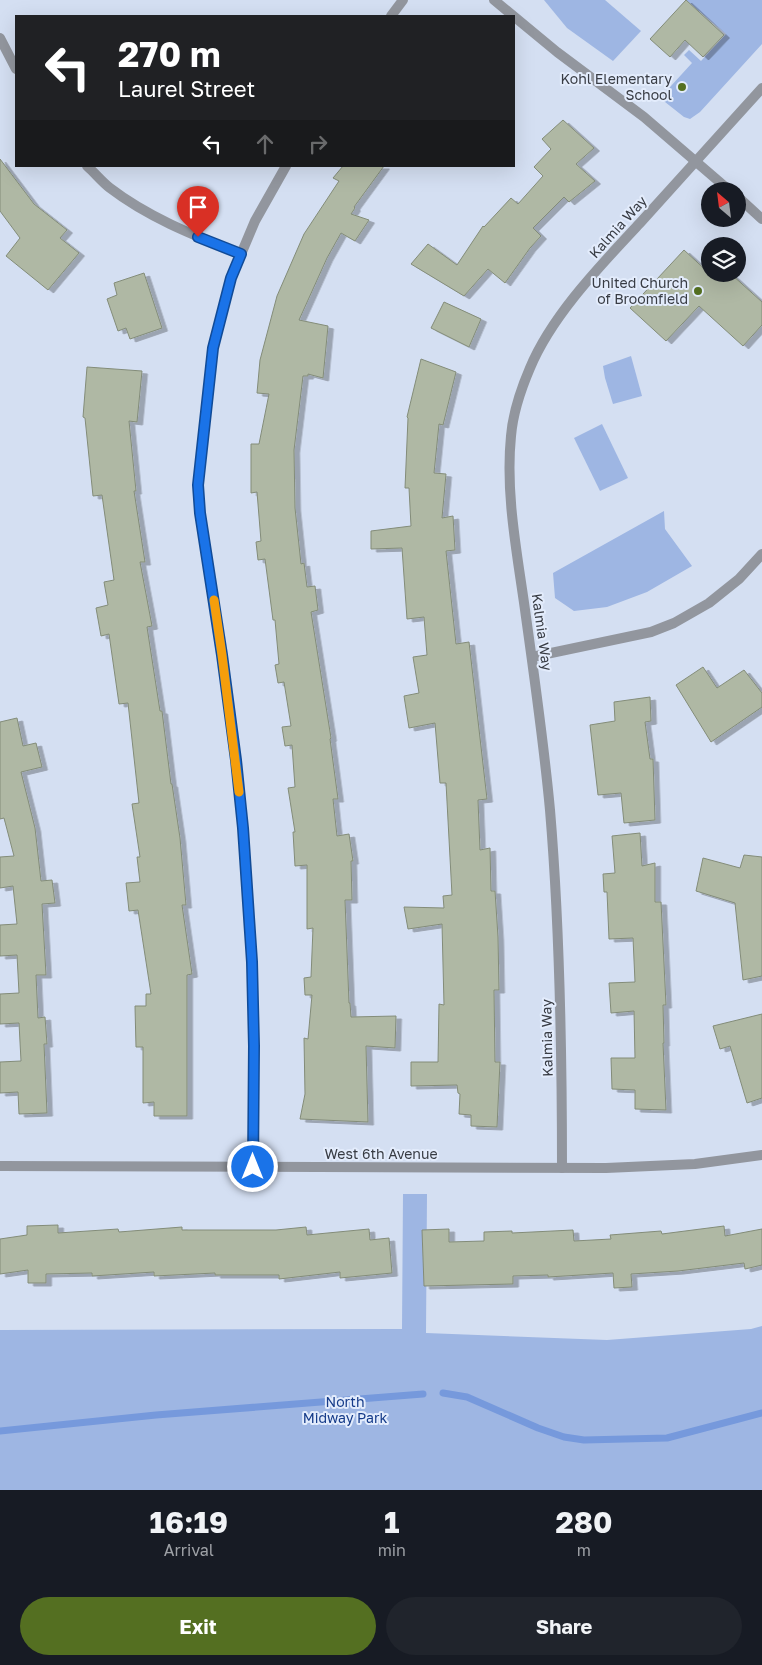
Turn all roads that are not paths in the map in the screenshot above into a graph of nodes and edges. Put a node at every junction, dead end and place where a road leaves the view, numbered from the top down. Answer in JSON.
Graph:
{"nodes":[{"id":1,"x":403,"y":0,"type":"edge"},
{"id":2,"x":494,"y":0,"type":"edge"},
{"id":3,"x":392,"y":15,"type":"edge"},
{"id":4,"x":512,"y":15,"type":"edge"},
{"id":5,"x":515,"y":17,"type":"edge"},
{"id":6,"x":0,"y":38,"type":"edge"},
{"id":7,"x":15,"y":67,"type":"edge"},
{"id":8,"x":762,"y":88,"type":"edge"},
{"id":9,"x":696,"y":162,"type":"junction"},
{"id":10,"x":88,"y":167,"type":"edge"},
{"id":11,"x":285,"y":167,"type":"edge"},
{"id":12,"x":719,"y":182,"type":"edge"},
{"id":13,"x":746,"y":205,"type":"edge"},
{"id":14,"x":762,"y":219,"type":"edge"},
{"id":15,"x":241,"y":254,"type":"junction"},
{"id":16,"x":762,"y":554,"type":"edge"},
{"id":17,"x":532,"y":658,"type":"junction"},
{"id":18,"x":762,"y":1155,"type":"edge"},
{"id":19,"x":0,"y":1166,"type":"edge"},
{"id":20,"x":253,"y":1167,"type":"junction"},
{"id":21,"x":562,"y":1168,"type":"junction"}],
"edges":[{"from":1,"to":3,"type":"street"},
{"from":2,"to":4,"type":"street"},
{"from":5,"to":9,"type":"street"},
{"from":6,"to":7,"type":"street"},
{"from":8,"to":9,"type":"street","name":"Kalmia Way"},
{"from":9,"to":12,"type":"street"},
{"from":9,"to":17,"type":"street","name":"Kalmia Way"},
{"from":10,"to":15,"type":"street"},
{"from":11,"to":15,"type":"street"},
{"from":13,"to":14,"type":"street"},
{"from":15,"to":20,"type":"street"},
{"from":16,"to":17,"type":"street"},
{"from":17,"to":21,"type":"street","name":"Kalmia Way"},
{"from":18,"to":21,"type":"street","name":"West 6th Avenue"},
{"from":19,"to":20,"type":"street","name":"West 6th Avenue"},
{"from":20,"to":21,"type":"street","name":"West 6th Avenue"}]}
